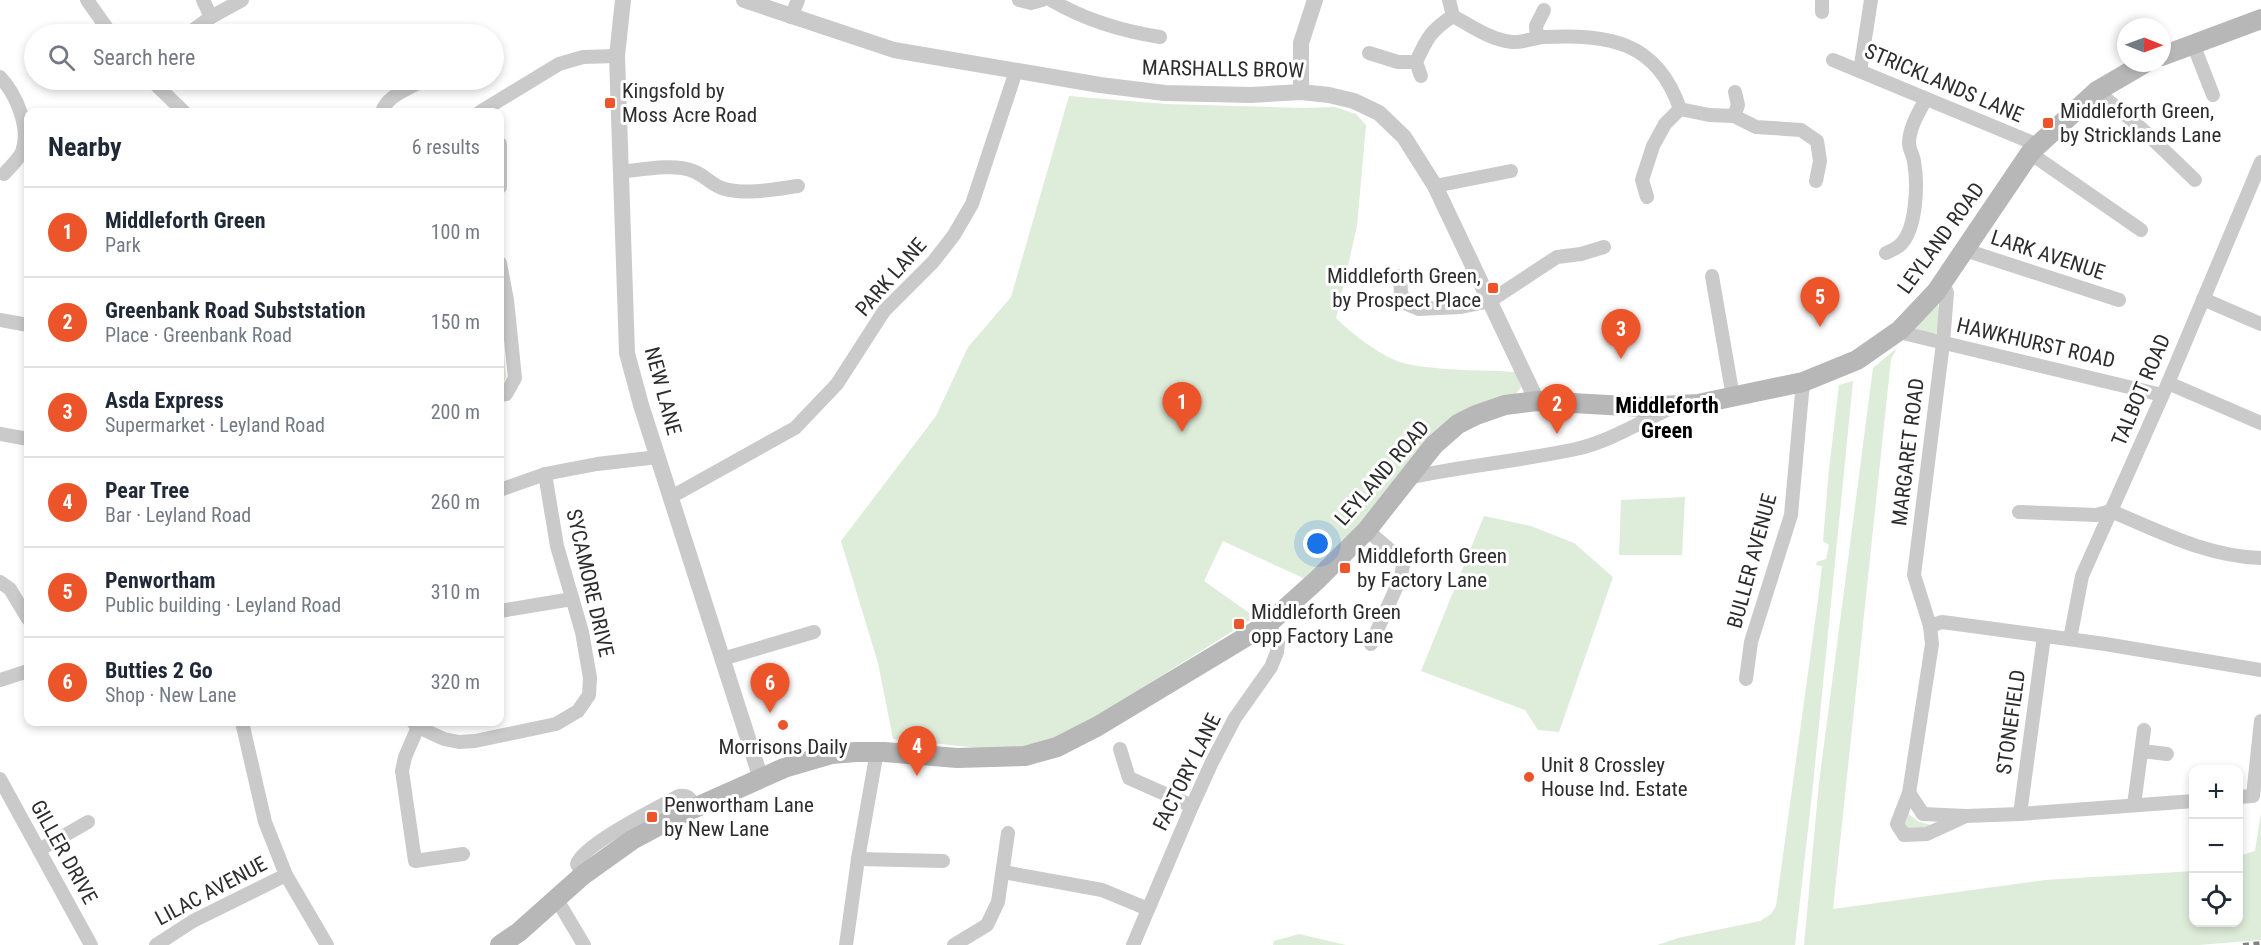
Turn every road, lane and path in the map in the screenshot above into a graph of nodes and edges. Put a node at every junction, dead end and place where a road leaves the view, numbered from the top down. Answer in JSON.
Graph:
{"nodes":[{"id":1,"x":87,"y":0,"type":"edge"},
{"id":2,"x":203,"y":0,"type":"edge"},
{"id":3,"x":242,"y":0,"type":"edge"},
{"id":4,"x":623,"y":0,"type":"edge"},
{"id":5,"x":744,"y":0,"type":"edge"},
{"id":6,"x":798,"y":0,"type":"edge"},
{"id":7,"x":1019,"y":0,"type":"edge"},
{"id":8,"x":1042,"y":0,"type":"edge"},
{"id":9,"x":1051,"y":0,"type":"edge"},
{"id":10,"x":1315,"y":0,"type":"edge"},
{"id":11,"x":1449,"y":0,"type":"edge"},
{"id":12,"x":1871,"y":0,"type":"edge"},
{"id":13,"x":1544,"y":10,"type":"dead end"},
{"id":14,"x":1453,"y":16,"type":"junction"},
{"id":15,"x":211,"y":17,"type":"junction"},
{"id":16,"x":791,"y":17,"type":"junction"},
{"id":17,"x":2261,"y":19,"type":"edge"},
{"id":18,"x":104,"y":24,"type":"edge"},
{"id":19,"x":202,"y":24,"type":"edge"},
{"id":20,"x":1160,"y":37,"type":"dead end"},
{"id":21,"x":1537,"y":38,"type":"junction"},
{"id":22,"x":2193,"y":44,"type":"junction"},
{"id":23,"x":1369,"y":53,"type":"dead end"},
{"id":24,"x":2171,"y":53,"type":"edge"},
{"id":25,"x":617,"y":56,"type":"junction"},
{"id":26,"x":1833,"y":60,"type":"dead end"},
{"id":27,"x":1416,"y":62,"type":"junction"},
{"id":28,"x":1016,"y":71,"type":"junction"},
{"id":29,"x":1860,"y":71,"type":"junction"},
{"id":30,"x":2130,"y":72,"type":"edge"},
{"id":31,"x":1421,"y":76,"type":"dead end"},
{"id":32,"x":0,"y":77,"type":"edge"},
{"id":33,"x":161,"y":90,"type":"edge"},
{"id":34,"x":405,"y":90,"type":"edge"},
{"id":35,"x":2097,"y":91,"type":"junction"},
{"id":36,"x":1301,"y":92,"type":"junction"},
{"id":37,"x":1735,"y":92,"type":"dead end"},
{"id":38,"x":2213,"y":95,"type":"dead end"},
{"id":39,"x":1926,"y":99,"type":"junction"},
{"id":40,"x":180,"y":108,"type":"edge"},
{"id":41,"x":383,"y":108,"type":"edge"},
{"id":42,"x":491,"y":108,"type":"edge"},
{"id":43,"x":1680,"y":110,"type":"junction"},
{"id":44,"x":1734,"y":116,"type":"junction"},
{"id":45,"x":2034,"y":149,"type":"junction"},
{"id":46,"x":2261,"y":162,"type":"edge"},
{"id":47,"x":1510,"y":171,"type":"dead end"},
{"id":48,"x":620,"y":172,"type":"junction"},
{"id":49,"x":4,"y":174,"type":"dead end"},
{"id":50,"x":2195,"y":180,"type":"dead end"},
{"id":51,"x":1816,"y":181,"type":"dead end"},
{"id":52,"x":798,"y":186,"type":"dead end"},
{"id":53,"x":1435,"y":186,"type":"junction"},
{"id":54,"x":2256,"y":190,"type":"edge"},
{"id":55,"x":1647,"y":197,"type":"dead end"},
{"id":56,"x":2141,"y":230,"type":"dead end"},
{"id":57,"x":1604,"y":247,"type":"dead end"},
{"id":58,"x":1965,"y":250,"type":"junction"},
{"id":59,"x":1886,"y":253,"type":"dead end"},
{"id":60,"x":1400,"y":276,"type":"dead end"},
{"id":61,"x":1712,"y":276,"type":"dead end"},
{"id":62,"x":1943,"y":282,"type":"junction"},
{"id":63,"x":504,"y":284,"type":"edge"},
{"id":64,"x":2203,"y":299,"type":"junction"},
{"id":65,"x":2119,"y":300,"type":"dead end"},
{"id":66,"x":1490,"y":301,"type":"junction"},
{"id":67,"x":0,"y":320,"type":"edge"},
{"id":68,"x":24,"y":324,"type":"edge"},
{"id":69,"x":2261,"y":324,"type":"edge"},
{"id":70,"x":1900,"y":330,"type":"junction"},
{"id":71,"x":1943,"y":343,"type":"junction"},
{"id":72,"x":1803,"y":382,"type":"junction"},
{"id":73,"x":2165,"y":389,"type":"junction"},
{"id":74,"x":504,"y":394,"type":"edge"},
{"id":75,"x":1733,"y":397,"type":"junction"},
{"id":76,"x":1537,"y":401,"type":"junction"},
{"id":77,"x":1673,"y":406,"type":"junction"},
{"id":78,"x":2261,"y":423,"type":"edge"},
{"id":79,"x":0,"y":434,"type":"edge"},
{"id":80,"x":24,"y":438,"type":"edge"},
{"id":81,"x":658,"y":457,"type":"junction"},
{"id":82,"x":545,"y":474,"type":"junction"},
{"id":83,"x":1407,"y":478,"type":"junction"},
{"id":84,"x":504,"y":489,"type":"edge"},
{"id":85,"x":671,"y":497,"type":"junction"},
{"id":86,"x":2111,"y":511,"type":"junction"},
{"id":87,"x":2019,"y":512,"type":"dead end"},
{"id":88,"x":1367,"y":530,"type":"junction"},
{"id":89,"x":2261,"y":558,"type":"edge"},
{"id":90,"x":0,"y":582,"type":"edge"},
{"id":91,"x":572,"y":599,"type":"junction"},
{"id":92,"x":504,"y":610,"type":"edge"},
{"id":93,"x":24,"y":612,"type":"edge"},
{"id":94,"x":1269,"y":623,"type":"junction"},
{"id":95,"x":1930,"y":626,"type":"junction"},
{"id":96,"x":814,"y":632,"type":"dead end"},
{"id":97,"x":2044,"y":636,"type":"junction"},
{"id":98,"x":2070,"y":639,"type":"junction"},
{"id":99,"x":1371,"y":644,"type":"dead end"},
{"id":100,"x":722,"y":659,"type":"junction"},
{"id":101,"x":2261,"y":670,"type":"edge"},
{"id":102,"x":24,"y":671,"type":"edge"},
{"id":103,"x":1746,"y":679,"type":"dead end"},
{"id":104,"x":0,"y":680,"type":"edge"},
{"id":105,"x":2261,"y":721,"type":"edge"},
{"id":106,"x":244,"y":726,"type":"edge"},
{"id":107,"x":415,"y":726,"type":"edge"},
{"id":108,"x":420,"y":726,"type":"edge"},
{"id":109,"x":2144,"y":730,"type":"dead end"},
{"id":110,"x":1120,"y":749,"type":"dead end"},
{"id":111,"x":2142,"y":751,"type":"junction"},
{"id":112,"x":877,"y":752,"type":"junction"},
{"id":113,"x":2168,"y":754,"type":"dead end"},
{"id":114,"x":0,"y":779,"type":"edge"},
{"id":115,"x":761,"y":779,"type":"junction"},
{"id":116,"x":1909,"y":793,"type":"junction"},
{"id":117,"x":2243,"y":797,"type":"edge"},
{"id":118,"x":2189,"y":801,"type":"edge"},
{"id":119,"x":2134,"y":805,"type":"junction"},
{"id":120,"x":1192,"y":806,"type":"junction"},
{"id":121,"x":2020,"y":814,"type":"junction"},
{"id":122,"x":1966,"y":816,"type":"junction"},
{"id":123,"x":88,"y":822,"type":"dead end"},
{"id":124,"x":1008,"y":833,"type":"dead end"},
{"id":125,"x":39,"y":850,"type":"junction"},
{"id":126,"x":463,"y":855,"type":"dead end"},
{"id":127,"x":858,"y":859,"type":"junction"},
{"id":128,"x":943,"y":861,"type":"dead end"},
{"id":129,"x":1003,"y":872,"type":"junction"},
{"id":130,"x":286,"y":874,"type":"junction"},
{"id":131,"x":556,"y":898,"type":"junction"},
{"id":132,"x":1148,"y":909,"type":"junction"},
{"id":133,"x":91,"y":945,"type":"edge"},
{"id":134,"x":156,"y":945,"type":"edge"},
{"id":135,"x":327,"y":945,"type":"edge"},
{"id":136,"x":500,"y":945,"type":"edge"},
{"id":137,"x":584,"y":945,"type":"edge"},
{"id":138,"x":846,"y":945,"type":"edge"},
{"id":139,"x":954,"y":945,"type":"edge"},
{"id":140,"x":1134,"y":945,"type":"edge"}],
"edges":[{"from":1,"to":18,"type":"street"},
{"from":2,"to":15,"type":"street"},
{"from":3,"to":15,"type":"street"},
{"from":4,"to":25,"type":"street","name":"NEW LANE"},
{"from":5,"to":16,"type":"street","name":"MARSHALLS BROW"},
{"from":6,"to":16,"type":"street"},
{"from":7,"to":8,"type":"street"},
{"from":9,"to":20,"type":"street"},
{"from":10,"to":36,"type":"street"},
{"from":11,"to":14,"type":"street"},
{"from":12,"to":29,"type":"street"},
{"from":13,"to":21,"type":"street"},
{"from":14,"to":21,"type":"street"},
{"from":14,"to":27,"type":"street"},
{"from":15,"to":19,"type":"street"},
{"from":16,"to":28,"type":"street","name":"MARSHALLS BROW"},
{"from":17,"to":22,"type":"main road"},
{"from":21,"to":43,"type":"street"},
{"from":22,"to":24,"type":"main road"},
{"from":22,"to":38,"type":"street"},
{"from":23,"to":27,"type":"street"},
{"from":25,"to":42,"type":"street"},
{"from":25,"to":48,"type":"street","name":"NEW LANE"},
{"from":26,"to":29,"type":"street","name":"STRICKLANDS LANE"},
{"from":27,"to":31,"type":"street"},
{"from":28,"to":36,"type":"street","name":"MARSHALLS BROW"},
{"from":28,"to":85,"type":"street","name":"PARK LANE"},
{"from":29,"to":39,"type":"street","name":"STRICKLANDS LANE"},
{"from":30,"to":35,"type":"main road","name":"LEYLAND ROAD"},
{"from":32,"to":49,"type":"street"},
{"from":33,"to":40,"type":"street"},
{"from":34,"to":41,"type":"street"},
{"from":35,"to":45,"type":"main road","name":"LEYLAND ROAD"},
{"from":35,"to":50,"type":"street"},
{"from":36,"to":53,"type":"street","name":"MARSHALLS BROW"},
{"from":37,"to":44,"type":"street"},
{"from":39,"to":45,"type":"street","name":"STRICKLANDS LANE"},
{"from":39,"to":59,"type":"street"},
{"from":43,"to":44,"type":"street"},
{"from":43,"to":55,"type":"street"},
{"from":44,"to":51,"type":"street"},
{"from":45,"to":56,"type":"street","name":"STRICKLANDS LANE"},
{"from":45,"to":58,"type":"main road","name":"LEYLAND ROAD"},
{"from":46,"to":54,"type":"street","name":"TALBOT ROAD"},
{"from":47,"to":53,"type":"street"},
{"from":48,"to":52,"type":"street"},
{"from":48,"to":81,"type":"street","name":"NEW LANE"},
{"from":53,"to":66,"type":"street","name":"MARSHALLS BROW"},
{"from":54,"to":64,"type":"street","name":"TALBOT ROAD"},
{"from":57,"to":66,"type":"street"},
{"from":58,"to":62,"type":"main road","name":"LEYLAND ROAD"},
{"from":58,"to":65,"type":"street","name":"LARK AVENUE"},
{"from":60,"to":66,"type":"street"},
{"from":61,"to":75,"type":"street"},
{"from":62,"to":70,"type":"main road","name":"LEYLAND ROAD"},
{"from":62,"to":71,"type":"street","name":"MARGARET ROAD"},
{"from":63,"to":74,"type":"street"},
{"from":64,"to":69,"type":"street"},
{"from":64,"to":73,"type":"street","name":"TALBOT ROAD"},
{"from":66,"to":76,"type":"street","name":"MARSHALLS BROW"},
{"from":67,"to":68,"type":"street"},
{"from":70,"to":71,"type":"street","name":"HAWKHURST ROAD"},
{"from":70,"to":72,"type":"main road","name":"LEYLAND ROAD"},
{"from":71,"to":73,"type":"street","name":"HAWKHURST ROAD"},
{"from":71,"to":95,"type":"street","name":"MARGARET ROAD"},
{"from":72,"to":75,"type":"main road","name":"LEYLAND ROAD"},
{"from":72,"to":103,"type":"street","name":"BULLER AVENUE"},
{"from":73,"to":78,"type":"street","name":"HAWKHURST ROAD"},
{"from":73,"to":86,"type":"street","name":"TALBOT ROAD"},
{"from":75,"to":77,"type":"main road","name":"LEYLAND ROAD"},
{"from":76,"to":77,"type":"main road","name":"LEYLAND ROAD"},
{"from":76,"to":83,"type":"main road","name":"LEYLAND ROAD"},
{"from":77,"to":83,"type":"street"},
{"from":79,"to":80,"type":"street"},
{"from":81,"to":82,"type":"street"},
{"from":81,"to":85,"type":"street","name":"NEW LANE"},
{"from":82,"to":84,"type":"street"},
{"from":82,"to":91,"type":"street","name":"SYCAMORE DRIVE"},
{"from":83,"to":88,"type":"main road","name":"LEYLAND ROAD"},
{"from":85,"to":100,"type":"street","name":"NEW LANE"},
{"from":86,"to":87,"type":"street"},
{"from":86,"to":89,"type":"street"},
{"from":86,"to":98,"type":"street","name":"TALBOT ROAD"},
{"from":88,"to":94,"type":"main road","name":"LEYLAND ROAD"},
{"from":88,"to":99,"type":"street"},
{"from":90,"to":93,"type":"street"},
{"from":91,"to":92,"type":"street"},
{"from":91,"to":108,"type":"street","name":"SYCAMORE DRIVE"},
{"from":94,"to":112,"type":"main road","name":"LEYLAND ROAD"},
{"from":94,"to":120,"type":"street","name":"FACTORY LANE"},
{"from":95,"to":97,"type":"street"},
{"from":95,"to":116,"type":"street","name":"MARGARET ROAD"},
{"from":96,"to":100,"type":"street"},
{"from":97,"to":98,"type":"street"},
{"from":97,"to":121,"type":"street","name":"STONEFIELD"},
{"from":98,"to":101,"type":"street"},
{"from":100,"to":115,"type":"street","name":"NEW LANE"},
{"from":102,"to":104,"type":"street"},
{"from":105,"to":117,"type":"street"},
{"from":106,"to":130,"type":"street"},
{"from":107,"to":126,"type":"street","name":"SYCAMORE DRIVE"},
{"from":109,"to":111,"type":"street"},
{"from":110,"to":120,"type":"street"},
{"from":111,"to":113,"type":"street"},
{"from":111,"to":119,"type":"street"},
{"from":112,"to":115,"type":"main road","name":"LEYLAND ROAD"},
{"from":112,"to":127,"type":"street"},
{"from":114,"to":125,"type":"street","name":"GILLER DRIVE"},
{"from":115,"to":131,"type":"main road","name":"LEYLAND ROAD"},
{"from":116,"to":122,"type":"street","name":"MARGARET ROAD"},
{"from":116,"to":122,"type":"street","name":"MARGARET ROAD"},
{"from":118,"to":119,"type":"street","name":"MARGARET ROAD"},
{"from":119,"to":121,"type":"street","name":"MARGARET ROAD"},
{"from":120,"to":132,"type":"street","name":"FACTORY LANE"},
{"from":121,"to":122,"type":"street","name":"MARGARET ROAD"},
{"from":123,"to":125,"type":"street"},
{"from":124,"to":129,"type":"street"},
{"from":125,"to":133,"type":"street","name":"GILLER DRIVE"},
{"from":127,"to":128,"type":"street"},
{"from":127,"to":138,"type":"street"},
{"from":129,"to":132,"type":"street"},
{"from":129,"to":139,"type":"street"},
{"from":130,"to":134,"type":"street","name":"LILAC AVENUE"},
{"from":130,"to":135,"type":"street"},
{"from":131,"to":136,"type":"main road","name":"LEYLAND ROAD"},
{"from":131,"to":137,"type":"street"},
{"from":132,"to":140,"type":"street","name":"FACTORY LANE"}]}
